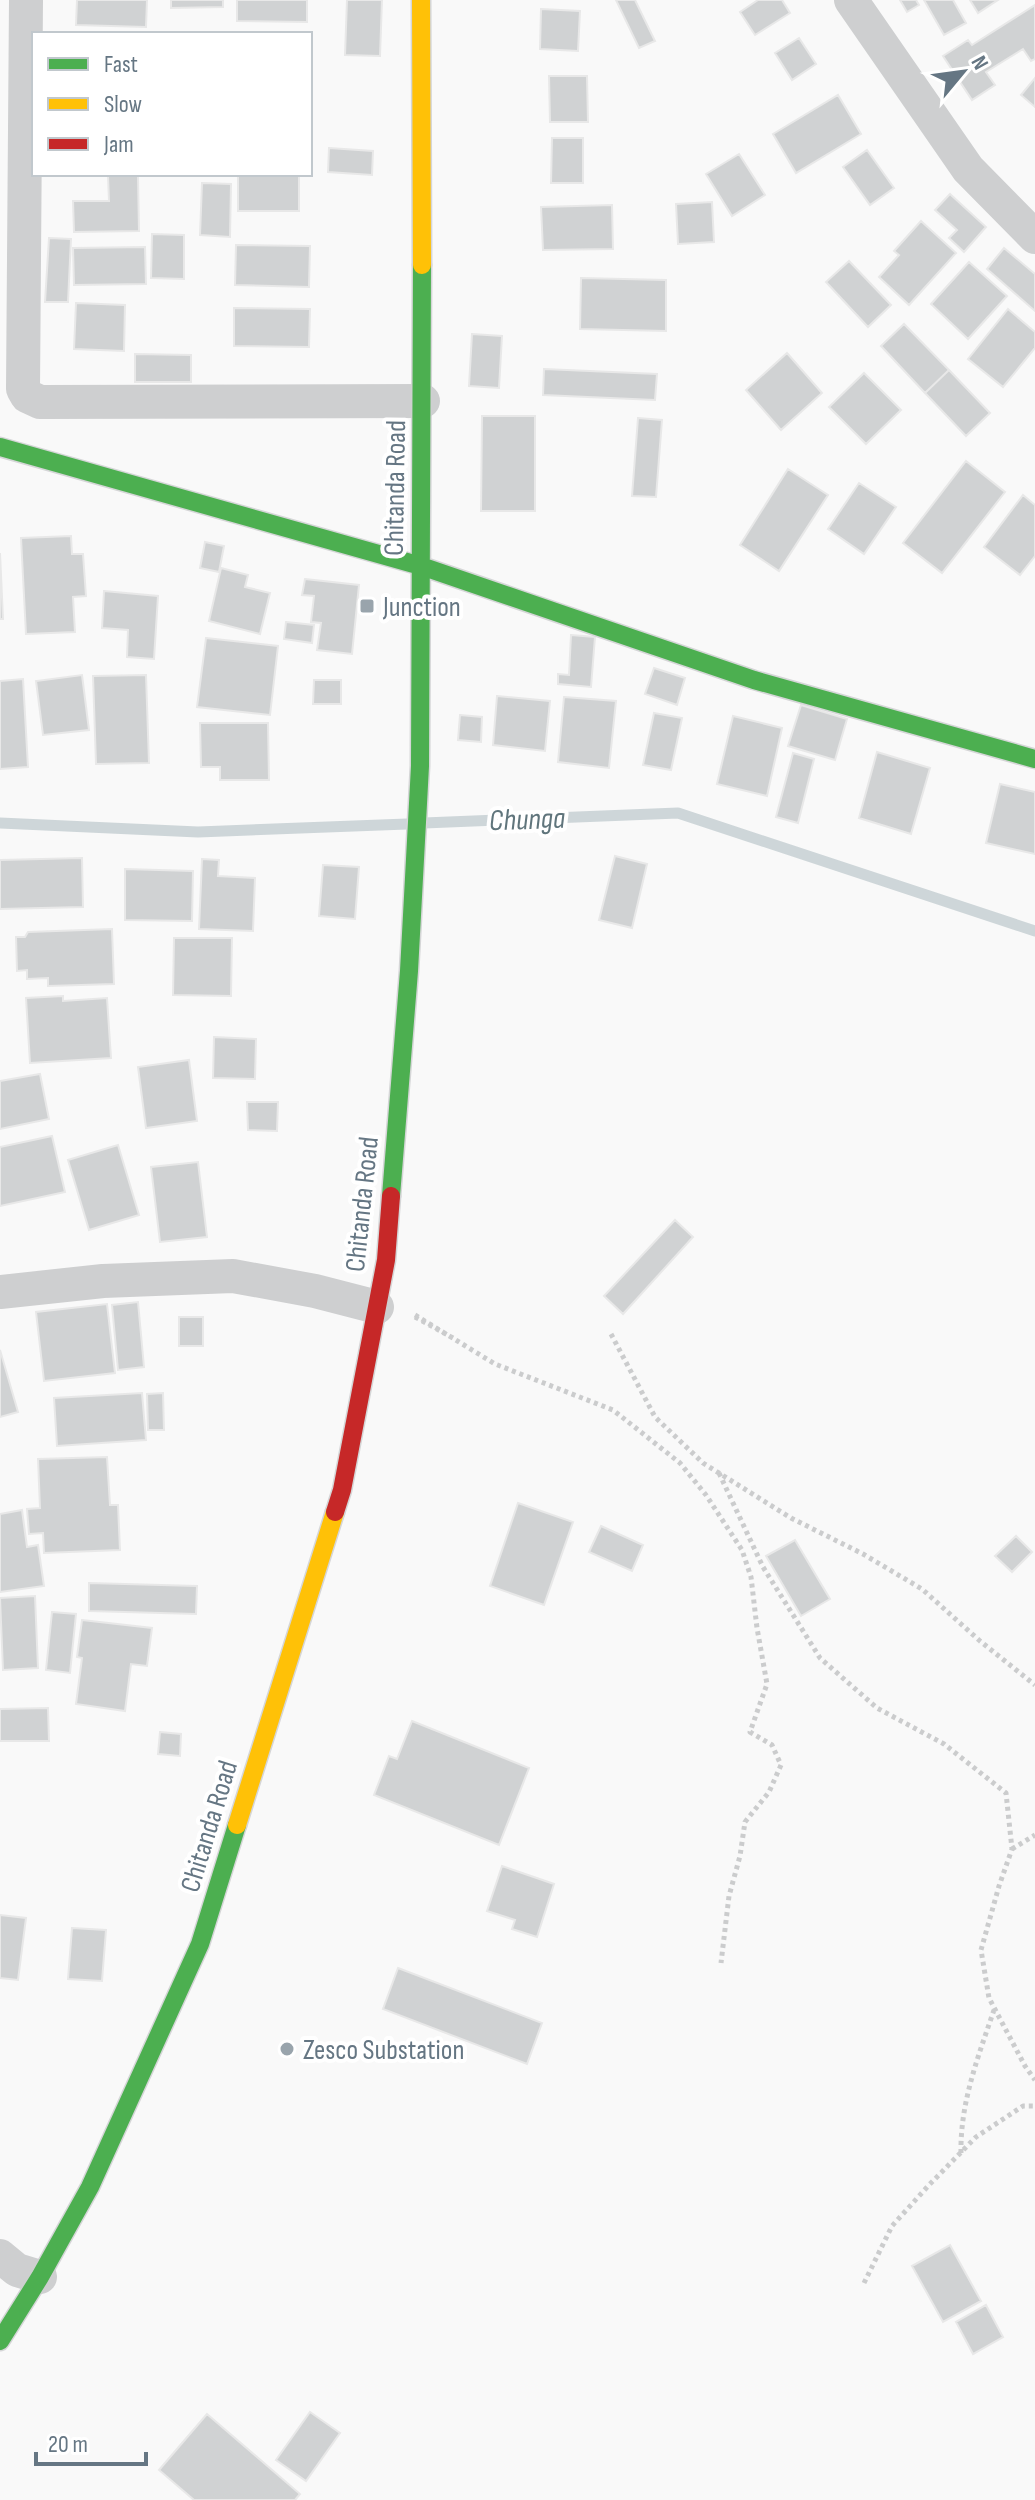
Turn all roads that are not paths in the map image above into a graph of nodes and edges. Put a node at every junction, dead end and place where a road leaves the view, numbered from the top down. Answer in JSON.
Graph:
{"nodes":[{"id":1,"x":26,"y":0,"type":"edge"},
{"id":2,"x":421,"y":0,"type":"edge"},
{"id":3,"x":851,"y":0,"type":"edge"},
{"id":4,"x":12,"y":99,"type":"edge"},
{"id":5,"x":1035,"y":237,"type":"edge"},
{"id":6,"x":423,"y":401,"type":"junction"},
{"id":7,"x":0,"y":447,"type":"edge"},
{"id":8,"x":421,"y":566,"type":"junction"},
{"id":9,"x":1035,"y":759,"type":"edge"},
{"id":10,"x":0,"y":1292,"type":"edge"},
{"id":11,"x":378,"y":1302,"type":"junction"},
{"id":12,"x":0,"y":2256,"type":"edge"},
{"id":13,"x":40,"y":2277,"type":"junction"},
{"id":14,"x":0,"y":2341,"type":"edge"}],
"edges":[{"from":1,"to":4,"type":"street"},
{"from":2,"to":6,"type":"street","name":"Chitanda Road"},
{"from":3,"to":5,"type":"street"},
{"from":4,"to":6,"type":"street"},
{"from":6,"to":8,"type":"street","name":"Chitanda Road"},
{"from":7,"to":8,"type":"street"},
{"from":8,"to":9,"type":"street"},
{"from":8,"to":11,"type":"street","name":"Chitanda Road"},
{"from":10,"to":11,"type":"street"},
{"from":11,"to":13,"type":"street","name":"Chitanda Road"},
{"from":12,"to":13,"type":"street"},
{"from":13,"to":14,"type":"street","name":"Chitanda Road"}]}
